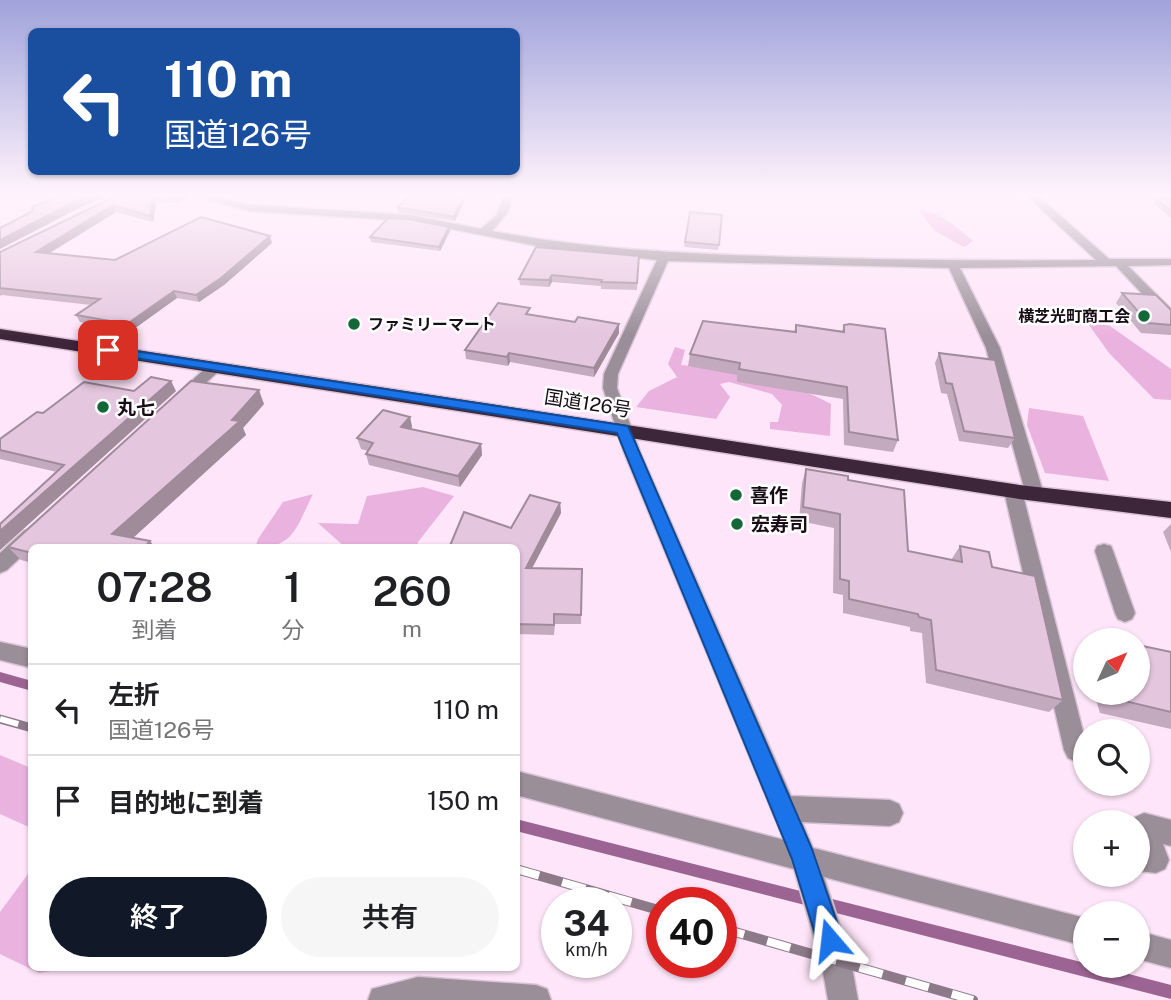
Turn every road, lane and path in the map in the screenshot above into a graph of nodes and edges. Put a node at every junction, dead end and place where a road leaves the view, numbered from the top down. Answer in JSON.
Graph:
{"nodes":[{"id":1,"x":536,"y":243,"type":"edge"},
{"id":2,"x":1089,"y":243,"type":"edge"},
{"id":3,"x":664,"y":257,"type":"junction"},
{"id":4,"x":1112,"y":262,"type":"junction"},
{"id":5,"x":1171,"y":262,"type":"edge"},
{"id":6,"x":953,"y":265,"type":"junction"},
{"id":7,"x":1171,"y":316,"type":"edge"},
{"id":8,"x":0,"y":334,"type":"edge"},
{"id":9,"x":215,"y":367,"type":"junction"},
{"id":10,"x":164,"y":414,"type":"edge"},
{"id":11,"x":623,"y":429,"type":"junction"},
{"id":12,"x":1013,"y":491,"type":"junction"},
{"id":13,"x":1035,"y":495,"type":"junction"},
{"id":14,"x":1171,"y":510,"type":"edge"},
{"id":15,"x":41,"y":527,"type":"edge"},
{"id":16,"x":1104,"y":551,"type":"dead end"},
{"id":17,"x":0,"y":565,"type":"edge"},
{"id":18,"x":1125,"y":613,"type":"dead end"},
{"id":19,"x":0,"y":651,"type":"edge"},
{"id":20,"x":28,"y":658,"type":"edge"},
{"id":21,"x":1073,"y":739,"type":"edge"},
{"id":22,"x":520,"y":784,"type":"edge"},
{"id":23,"x":781,"y":808,"type":"junction"},
{"id":24,"x":890,"y":813,"type":"dead end"},
{"id":25,"x":1150,"y":828,"type":"edge"},
{"id":26,"x":1171,"y":834,"type":"edge"},
{"id":27,"x":1150,"y":843,"type":"edge"},
{"id":28,"x":1150,"y":859,"type":"edge"},
{"id":29,"x":806,"y":862,"type":"junction"},
{"id":30,"x":1073,"y":929,"type":"edge"},
{"id":31,"x":1150,"y":949,"type":"edge"},
{"id":32,"x":1171,"y":954,"type":"edge"},
{"id":33,"x":383,"y":1000,"type":"edge"},
{"id":34,"x":536,"y":1000,"type":"edge"},
{"id":35,"x":843,"y":1000,"type":"edge"}],
"edges":[{"from":1,"to":3,"type":"street"},
{"from":2,"to":4,"type":"street"},
{"from":3,"to":6,"type":"street"},
{"from":3,"to":11,"type":"street"},
{"from":4,"to":5,"type":"street"},
{"from":4,"to":6,"type":"street"},
{"from":4,"to":7,"type":"street"},
{"from":6,"to":13,"type":"street"},
{"from":8,"to":9,"type":"highway","name":"国道126号"},
{"from":9,"to":10,"type":"street"},
{"from":9,"to":11,"type":"highway","name":"国道126号"},
{"from":11,"to":12,"type":"highway","name":"国道126号"},
{"from":11,"to":23,"type":"street"},
{"from":12,"to":13,"type":"highway","name":"国道126号"},
{"from":12,"to":21,"type":"street"},
{"from":13,"to":14,"type":"highway","name":"国道126号"},
{"from":15,"to":17,"type":"street"},
{"from":16,"to":18,"type":"street"},
{"from":19,"to":20,"type":"street"},
{"from":22,"to":29,"type":"street"},
{"from":23,"to":24,"type":"street"},
{"from":23,"to":29,"type":"street"},
{"from":25,"to":26,"type":"street"},
{"from":27,"to":28,"type":"street"},
{"from":29,"to":30,"type":"street"},
{"from":29,"to":35,"type":"street"},
{"from":31,"to":32,"type":"street"},
{"from":33,"to":34,"type":"street"}]}
